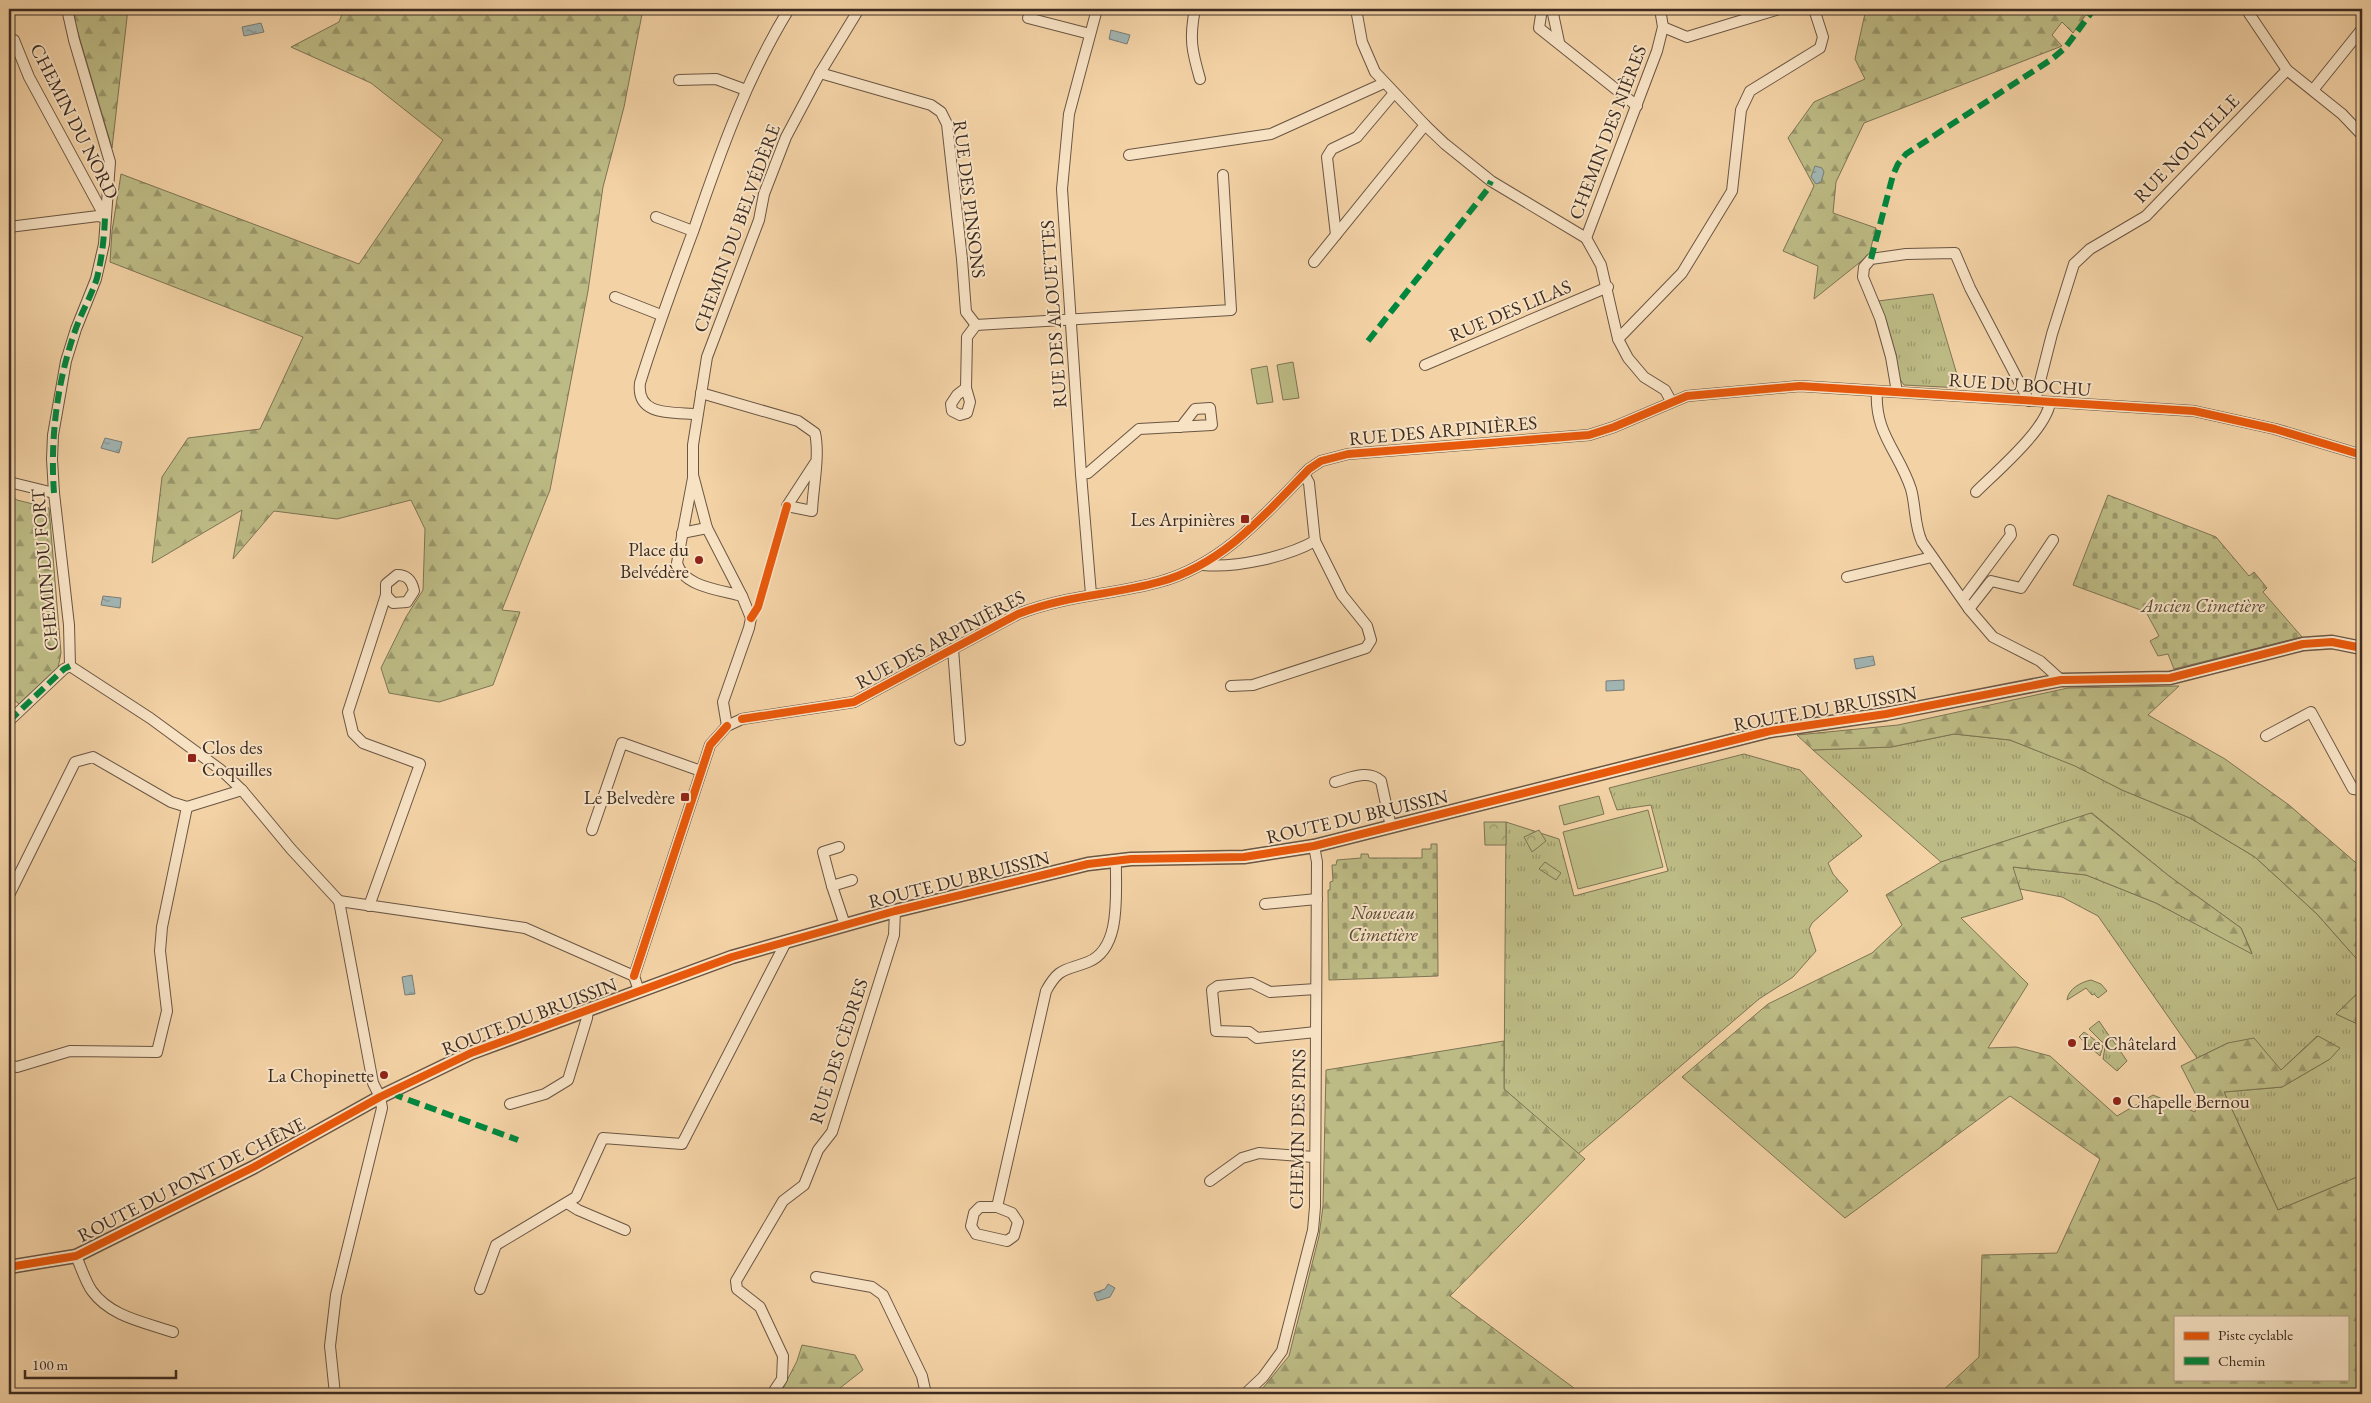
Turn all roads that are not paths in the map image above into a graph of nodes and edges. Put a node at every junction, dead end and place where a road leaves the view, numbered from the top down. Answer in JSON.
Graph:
{"nodes":[{"id":1,"x":67,"y":9,"type":"edge"},
{"id":2,"x":789,"y":9,"type":"edge"},
{"id":3,"x":859,"y":9,"type":"edge"},
{"id":4,"x":1097,"y":9,"type":"edge"},
{"id":5,"x":1195,"y":9,"type":"edge"},
{"id":6,"x":1356,"y":9,"type":"edge"},
{"id":7,"x":1542,"y":9,"type":"edge"},
{"id":8,"x":1552,"y":9,"type":"edge"},
{"id":9,"x":1660,"y":9,"type":"edge"},
{"id":10,"x":1779,"y":9,"type":"edge"},
{"id":11,"x":1814,"y":9,"type":"edge"},
{"id":12,"x":2246,"y":9,"type":"edge"},
{"id":13,"x":1028,"y":18,"type":"dead end"},
{"id":14,"x":1663,"y":28,"type":"junction"},
{"id":15,"x":2362,"y":29,"type":"edge"},
{"id":16,"x":1090,"y":34,"type":"junction"},
{"id":17,"x":14,"y":40,"type":"dead end"},
{"id":18,"x":1559,"y":42,"type":"junction"},
{"id":19,"x":2287,"y":70,"type":"junction"},
{"id":20,"x":820,"y":74,"type":"junction"},
{"id":21,"x":679,"y":80,"type":"dead end"},
{"id":22,"x":1200,"y":80,"type":"dead end"},
{"id":23,"x":1384,"y":83,"type":"junction"},
{"id":24,"x":746,"y":90,"type":"junction"},
{"id":25,"x":2313,"y":90,"type":"junction"},
{"id":26,"x":1394,"y":93,"type":"junction"},
{"id":27,"x":1637,"y":106,"type":"junction"},
{"id":28,"x":1425,"y":125,"type":"junction"},
{"id":29,"x":2362,"y":135,"type":"edge"},
{"id":30,"x":1129,"y":155,"type":"dead end"},
{"id":31,"x":1223,"y":176,"type":"dead end"},
{"id":32,"x":656,"y":217,"type":"dead end"},
{"id":33,"x":105,"y":218,"type":"junction"},
{"id":34,"x":9,"y":227,"type":"edge"},
{"id":35,"x":693,"y":231,"type":"junction"},
{"id":36,"x":1336,"y":235,"type":"junction"},
{"id":37,"x":1586,"y":238,"type":"junction"},
{"id":38,"x":1314,"y":262,"type":"dead end"},
{"id":39,"x":1608,"y":287,"type":"junction"},
{"id":40,"x":615,"y":297,"type":"dead end"},
{"id":41,"x":661,"y":315,"type":"junction"},
{"id":42,"x":1070,"y":320,"type":"junction"},
{"id":43,"x":976,"y":325,"type":"junction"},
{"id":44,"x":1618,"y":338,"type":"junction"},
{"id":45,"x":1425,"y":365,"type":"dead end"},
{"id":46,"x":966,"y":388,"type":"dead end"},
{"id":47,"x":1877,"y":391,"type":"junction"},
{"id":48,"x":1897,"y":392,"type":"junction"},
{"id":49,"x":701,"y":393,"type":"junction"},
{"id":50,"x":1671,"y":401,"type":"junction"},
{"id":51,"x":2032,"y":401,"type":"junction"},
{"id":52,"x":2050,"y":402,"type":"junction"},
{"id":53,"x":697,"y":414,"type":"junction"},
{"id":54,"x":1181,"y":427,"type":"dead end"},
{"id":55,"x":2362,"y":455,"type":"edge"},
{"id":56,"x":815,"y":463,"type":"dead end"},
{"id":57,"x":1081,"y":474,"type":"junction"},
{"id":58,"x":1304,"y":474,"type":"junction"},
{"id":59,"x":693,"y":475,"type":"junction"},
{"id":60,"x":9,"y":482,"type":"edge"},
{"id":61,"x":1976,"y":492,"type":"dead end"},
{"id":62,"x":54,"y":493,"type":"junction"},
{"id":63,"x":707,"y":528,"type":"junction"},
{"id":64,"x":2010,"y":530,"type":"dead end"},
{"id":65,"x":682,"y":533,"type":"junction"},
{"id":66,"x":2053,"y":540,"type":"dead end"},
{"id":67,"x":1316,"y":541,"type":"junction"},
{"id":68,"x":1932,"y":557,"type":"junction"},
{"id":69,"x":1203,"y":565,"type":"junction"},
{"id":70,"x":1847,"y":577,"type":"dead end"},
{"id":71,"x":1091,"y":594,"type":"junction"},
{"id":72,"x":386,"y":595,"type":"dead end"},
{"id":73,"x":742,"y":596,"type":"junction"},
{"id":74,"x":1963,"y":599,"type":"junction"},
{"id":75,"x":1969,"y":609,"type":"junction"},
{"id":76,"x":2362,"y":648,"type":"edge"},
{"id":77,"x":952,"y":649,"type":"junction"},
{"id":78,"x":70,"y":666,"type":"junction"},
{"id":79,"x":2061,"y":680,"type":"junction"},
{"id":80,"x":1231,"y":686,"type":"dead end"},
{"id":81,"x":9,"y":722,"type":"edge"},
{"id":82,"x":727,"y":726,"type":"junction"},
{"id":83,"x":2266,"y":736,"type":"dead end"},
{"id":84,"x":960,"y":740,"type":"dead end"},
{"id":85,"x":701,"y":771,"type":"junction"},
{"id":86,"x":1335,"y":782,"type":"dead end"},
{"id":87,"x":242,"y":790,"type":"junction"},
{"id":88,"x":2362,"y":790,"type":"edge"},
{"id":89,"x":187,"y":807,"type":"junction"},
{"id":90,"x":1391,"y":827,"type":"junction"},
{"id":91,"x":592,"y":830,"type":"dead end"},
{"id":92,"x":1314,"y":846,"type":"junction"},
{"id":93,"x":839,"y":847,"type":"dead end"},
{"id":94,"x":1116,"y":860,"type":"junction"},
{"id":95,"x":852,"y":880,"type":"dead end"},
{"id":96,"x":832,"y":886,"type":"junction"},
{"id":97,"x":9,"y":895,"type":"edge"},
{"id":98,"x":1317,"y":899,"type":"junction"},
{"id":99,"x":339,"y":900,"type":"junction"},
{"id":100,"x":1265,"y":904,"type":"dead end"},
{"id":101,"x":369,"y":906,"type":"junction"},
{"id":102,"x":895,"y":911,"type":"junction"},
{"id":103,"x":845,"y":925,"type":"junction"},
{"id":104,"x":786,"y":942,"type":"junction"},
{"id":105,"x":634,"y":976,"type":"junction"},
{"id":106,"x":1316,"y":989,"type":"junction"},
{"id":107,"x":639,"y":991,"type":"junction"},
{"id":108,"x":588,"y":1009,"type":"junction"},
{"id":109,"x":1316,"y":1032,"type":"junction"},
{"id":110,"x":9,"y":1065,"type":"edge"},
{"id":111,"x":380,"y":1097,"type":"junction"},
{"id":112,"x":510,"y":1104,"type":"dead end"},
{"id":113,"x":1314,"y":1157,"type":"junction"},
{"id":114,"x":1210,"y":1181,"type":"dead end"},
{"id":115,"x":567,"y":1203,"type":"junction"},
{"id":116,"x":997,"y":1207,"type":"junction"},
{"id":117,"x":625,"y":1230,"type":"dead end"},
{"id":118,"x":76,"y":1256,"type":"junction"},
{"id":119,"x":9,"y":1267,"type":"edge"},
{"id":120,"x":816,"y":1277,"type":"dead end"},
{"id":121,"x":480,"y":1289,"type":"dead end"},
{"id":122,"x":173,"y":1332,"type":"dead end"},
{"id":123,"x":334,"y":1394,"type":"edge"},
{"id":124,"x":772,"y":1394,"type":"edge"},
{"id":125,"x":926,"y":1394,"type":"edge"},
{"id":126,"x":1245,"y":1394,"type":"edge"}],
"edges":[{"from":1,"to":33,"type":"street","name":"CHEMIN DU FORT"},
{"from":2,"to":24,"type":"street"},
{"from":3,"to":20,"type":"street","name":"CHEMIN DU BELVÉDÈRE"},
{"from":4,"to":16,"type":"street","name":"RUE DES ALOUETTES"},
{"from":5,"to":22,"type":"street"},
{"from":6,"to":23,"type":"street"},
{"from":7,"to":18,"type":"street"},
{"from":8,"to":18,"type":"street"},
{"from":9,"to":14,"type":"street","name":"CHEMIN DES NIÈRES"},
{"from":10,"to":14,"type":"street"},
{"from":11,"to":44,"type":"street"},
{"from":12,"to":19,"type":"street"},
{"from":13,"to":16,"type":"street"},
{"from":14,"to":27,"type":"street","name":"CHEMIN DES NIÈRES"},
{"from":15,"to":25,"type":"street"},
{"from":16,"to":42,"type":"street","name":"RUE DES ALOUETTES"},
{"from":17,"to":33,"type":"street","name":"CHEMIN DU NORD"},
{"from":18,"to":27,"type":"street"},
{"from":19,"to":25,"type":"street"},
{"from":19,"to":51,"type":"street","name":"RUE NOUVELLE"},
{"from":20,"to":43,"type":"street","name":"RUE DES PINSONS"},
{"from":20,"to":49,"type":"street","name":"CHEMIN DU BELVÉDÈRE"},
{"from":21,"to":24,"type":"street"},
{"from":23,"to":26,"type":"street"},
{"from":23,"to":30,"type":"street"},
{"from":24,"to":35,"type":"street"},
{"from":25,"to":29,"type":"street"},
{"from":26,"to":28,"type":"street"},
{"from":26,"to":36,"type":"street"},
{"from":27,"to":37,"type":"street","name":"CHEMIN DES NIÈRES"},
{"from":28,"to":36,"type":"street"},
{"from":28,"to":37,"type":"street"},
{"from":31,"to":42,"type":"street"},
{"from":32,"to":35,"type":"street"},
{"from":33,"to":34,"type":"street"},
{"from":33,"to":62,"type":"street","name":"CHEMIN DU FORT"},
{"from":35,"to":41,"type":"street"},
{"from":36,"to":38,"type":"street"},
{"from":37,"to":39,"type":"street"},
{"from":39,"to":44,"type":"street"},
{"from":39,"to":45,"type":"street","name":"RUE DES LILAS"},
{"from":40,"to":41,"type":"street"},
{"from":41,"to":53,"type":"street"},
{"from":42,"to":43,"type":"street"},
{"from":42,"to":57,"type":"street","name":"RUE DES ALOUETTES"},
{"from":43,"to":46,"type":"street"},
{"from":44,"to":50,"type":"street"},
{"from":47,"to":48,"type":"street","name":"RUE DU BOCHU"},
{"from":47,"to":50,"type":"street","name":"RUE DU BOCHU"},
{"from":47,"to":68,"type":"street"},
{"from":48,"to":51,"type":"street","name":"RUE DU BOCHU"},
{"from":48,"to":51,"type":"street"},
{"from":49,"to":53,"type":"street","name":"CHEMIN DU BELVÉDÈRE"},
{"from":49,"to":56,"type":"street"},
{"from":50,"to":58,"type":"street","name":"RUE DES ARPINIÈRES"},
{"from":51,"to":52,"type":"street","name":"RUE DU BOCHU"},
{"from":52,"to":55,"type":"street","name":"RUE DU BOCHU"},
{"from":52,"to":61,"type":"street"},
{"from":53,"to":59,"type":"street","name":"CHEMIN DU BELVÉDÈRE"},
{"from":54,"to":57,"type":"street"},
{"from":57,"to":71,"type":"street","name":"RUE DES ALOUETTES"},
{"from":58,"to":67,"type":"street"},
{"from":58,"to":69,"type":"street","name":"RUE DES ARPINIÈRES"},
{"from":59,"to":63,"type":"street","name":"CHEMIN DU BELVÉDÈRE"},
{"from":59,"to":65,"type":"street","name":"CHEMIN DU BELVÉDÈRE"},
{"from":60,"to":62,"type":"street"},
{"from":62,"to":78,"type":"street","name":"CHEMIN DU FORT"},
{"from":63,"to":65,"type":"street"},
{"from":63,"to":73,"type":"street","name":"CHEMIN DU BELVÉDÈRE"},
{"from":64,"to":74,"type":"street"},
{"from":65,"to":73,"type":"street","name":"CHEMIN DU BELVÉDÈRE"},
{"from":66,"to":75,"type":"street"},
{"from":67,"to":69,"type":"street","name":"RUE DES ARPINIÈRES"},
{"from":67,"to":80,"type":"street"},
{"from":68,"to":70,"type":"street"},
{"from":68,"to":74,"type":"street"},
{"from":69,"to":71,"type":"street","name":"RUE DES ARPINIÈRES"},
{"from":71,"to":77,"type":"street","name":"RUE DES ARPINIÈRES"},
{"from":72,"to":101,"type":"street"},
{"from":73,"to":82,"type":"street","name":"CHEMIN DU BELVÉDÈRE"},
{"from":74,"to":75,"type":"street"},
{"from":75,"to":79,"type":"street"},
{"from":76,"to":79,"type":"street","name":"ROUTE DU BRUISSIN"},
{"from":77,"to":82,"type":"street","name":"RUE DES ARPINIÈRES"},
{"from":77,"to":84,"type":"street"},
{"from":78,"to":81,"type":"street"},
{"from":78,"to":87,"type":"street","name":"CHEMIN DU FORT"},
{"from":79,"to":90,"type":"street","name":"ROUTE DU BRUISSIN"},
{"from":82,"to":85,"type":"street"},
{"from":83,"to":88,"type":"street"},
{"from":85,"to":91,"type":"street"},
{"from":85,"to":105,"type":"street"},
{"from":86,"to":90,"type":"street"},
{"from":87,"to":89,"type":"street"},
{"from":87,"to":99,"type":"street","name":"CHEMIN DU FORT"},
{"from":89,"to":97,"type":"street"},
{"from":89,"to":110,"type":"street"},
{"from":90,"to":92,"type":"street","name":"ROUTE DU BRUISSIN"},
{"from":92,"to":94,"type":"street","name":"ROUTE DU BRUISSIN"},
{"from":92,"to":98,"type":"street","name":"CHEMIN DES PINS"},
{"from":93,"to":96,"type":"street"},
{"from":94,"to":102,"type":"street","name":"ROUTE DU BRUISSIN"},
{"from":94,"to":116,"type":"street"},
{"from":95,"to":96,"type":"street"},
{"from":96,"to":103,"type":"street"},
{"from":98,"to":100,"type":"street"},
{"from":98,"to":106,"type":"street","name":"CHEMIN DES PINS"},
{"from":99,"to":101,"type":"street"},
{"from":99,"to":111,"type":"street"},
{"from":101,"to":105,"type":"street"},
{"from":102,"to":103,"type":"street","name":"ROUTE DU BRUISSIN"},
{"from":102,"to":124,"type":"street","name":"RUE DES CÈDRES"},
{"from":103,"to":104,"type":"street","name":"ROUTE DU BRUISSIN"},
{"from":104,"to":107,"type":"street","name":"ROUTE DU BRUISSIN"},
{"from":104,"to":115,"type":"street"},
{"from":105,"to":107,"type":"street"},
{"from":106,"to":109,"type":"street","name":"CHEMIN DES PINS"},
{"from":106,"to":109,"type":"street"},
{"from":107,"to":108,"type":"street","name":"ROUTE DU BRUISSIN"},
{"from":108,"to":111,"type":"street","name":"ROUTE DU BRUISSIN"},
{"from":108,"to":112,"type":"street","name":"ROUTE DU BRUISSIN"},
{"from":109,"to":113,"type":"street","name":"CHEMIN DES PINS"},
{"from":111,"to":118,"type":"street","name":"ROUTE DU PONT DE CHÊNE"},
{"from":111,"to":123,"type":"street"},
{"from":113,"to":114,"type":"street"},
{"from":113,"to":126,"type":"street","name":"CHEMIN DES PINS"},
{"from":115,"to":117,"type":"street"},
{"from":115,"to":121,"type":"street"},
{"from":116,"to":116,"type":"street"},
{"from":118,"to":119,"type":"street","name":"ROUTE DU PONT DE CHÊNE"},
{"from":118,"to":122,"type":"street"},
{"from":120,"to":125,"type":"street"}]}
